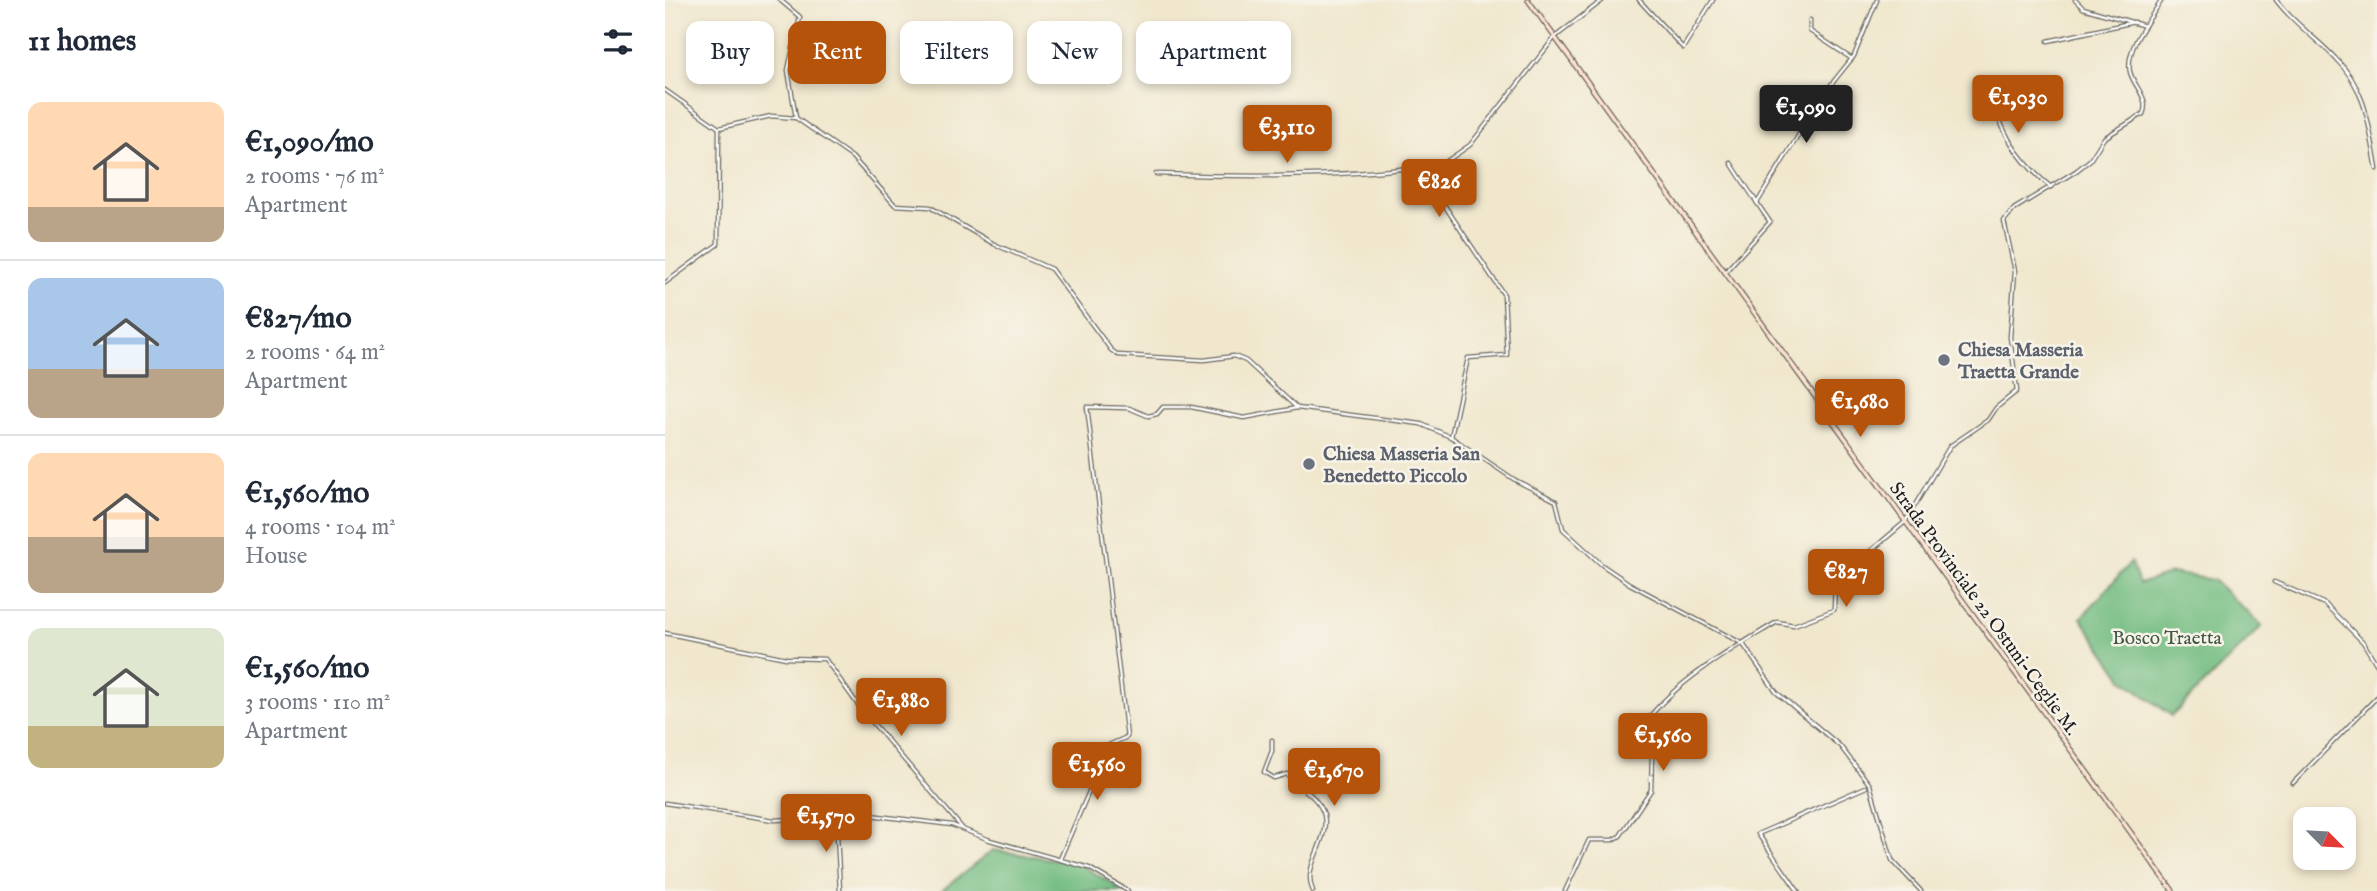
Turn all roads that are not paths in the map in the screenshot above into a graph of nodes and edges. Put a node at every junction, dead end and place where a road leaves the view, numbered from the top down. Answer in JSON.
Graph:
{"nodes":[{"id":1,"x":780,"y":0,"type":"edge"},
{"id":2,"x":1528,"y":0,"type":"edge"},
{"id":3,"x":1603,"y":0,"type":"edge"},
{"id":4,"x":1639,"y":0,"type":"edge"},
{"id":5,"x":1713,"y":0,"type":"edge"},
{"id":6,"x":1877,"y":0,"type":"edge"},
{"id":7,"x":2075,"y":0,"type":"edge"},
{"id":8,"x":2162,"y":0,"type":"edge"},
{"id":9,"x":2276,"y":0,"type":"edge"},
{"id":10,"x":1810,"y":20,"type":"dead end"},
{"id":11,"x":2134,"y":22,"type":"junction"},
{"id":12,"x":2145,"y":26,"type":"junction"},
{"id":13,"x":1555,"y":37,"type":"junction"},
{"id":14,"x":2048,"y":41,"type":"dead end"},
{"id":15,"x":1852,"y":59,"type":"junction"},
{"id":16,"x":1989,"y":81,"type":"dead end"},
{"id":17,"x":665,"y":90,"type":"edge"},
{"id":18,"x":796,"y":118,"type":"junction"},
{"id":19,"x":719,"y":128,"type":"junction"},
{"id":20,"x":1731,"y":163,"type":"dead end"},
{"id":21,"x":1419,"y":167,"type":"junction"},
{"id":22,"x":2377,"y":169,"type":"edge"},
{"id":23,"x":1156,"y":174,"type":"dead end"},
{"id":24,"x":2051,"y":187,"type":"junction"},
{"id":25,"x":1757,"y":203,"type":"junction"},
{"id":26,"x":1725,"y":272,"type":"junction"},
{"id":27,"x":665,"y":283,"type":"edge"},
{"id":28,"x":1297,"y":408,"type":"junction"},
{"id":29,"x":1451,"y":437,"type":"junction"},
{"id":30,"x":1905,"y":522,"type":"junction"},
{"id":31,"x":2274,"y":582,"type":"dead end"},
{"id":32,"x":665,"y":633,"type":"edge"},
{"id":33,"x":1743,"y":644,"type":"junction"},
{"id":34,"x":2377,"y":665,"type":"edge"},
{"id":35,"x":2377,"y":697,"type":"edge"},
{"id":36,"x":1272,"y":740,"type":"dead end"},
{"id":37,"x":2293,"y":783,"type":"dead end"},
{"id":38,"x":1866,"y":787,"type":"dead end"},
{"id":39,"x":665,"y":803,"type":"edge"},
{"id":40,"x":836,"y":816,"type":"junction"},
{"id":41,"x":954,"y":819,"type":"junction"},
{"id":42,"x":952,"y":825,"type":"junction"},
{"id":43,"x":964,"y":830,"type":"junction"},
{"id":44,"x":1060,"y":859,"type":"junction"},
{"id":45,"x":840,"y":891,"type":"edge"},
{"id":46,"x":1128,"y":891,"type":"edge"},
{"id":47,"x":1313,"y":891,"type":"edge"},
{"id":48,"x":1565,"y":891,"type":"edge"},
{"id":49,"x":1798,"y":891,"type":"edge"},
{"id":50,"x":1921,"y":891,"type":"edge"},
{"id":51,"x":2173,"y":891,"type":"edge"}],
"edges":[{"from":1,"to":18,"type":"street"},
{"from":2,"to":13,"type":"main road","name":"Strada Provinciale 22 Ostuni-Ceglie M."},
{"from":3,"to":13,"type":"street"},
{"from":4,"to":5,"type":"street"},
{"from":6,"to":15,"type":"street"},
{"from":7,"to":11,"type":"street"},
{"from":8,"to":12,"type":"street"},
{"from":9,"to":22,"type":"street"},
{"from":10,"to":15,"type":"street"},
{"from":11,"to":12,"type":"street"},
{"from":11,"to":14,"type":"street"},
{"from":12,"to":24,"type":"street"},
{"from":13,"to":21,"type":"street"},
{"from":13,"to":26,"type":"main road","name":"Strada Provinciale 22 Ostuni-Ceglie M."},
{"from":15,"to":25,"type":"street"},
{"from":16,"to":24,"type":"street"},
{"from":17,"to":19,"type":"street"},
{"from":18,"to":19,"type":"street"},
{"from":18,"to":28,"type":"street"},
{"from":19,"to":27,"type":"street"},
{"from":20,"to":25,"type":"street"},
{"from":21,"to":23,"type":"street"},
{"from":21,"to":29,"type":"street"},
{"from":24,"to":30,"type":"street"},
{"from":25,"to":26,"type":"street"},
{"from":26,"to":30,"type":"main road","name":"Strada Provinciale 22 Ostuni-Ceglie M."},
{"from":28,"to":29,"type":"street"},
{"from":28,"to":44,"type":"street"},
{"from":29,"to":33,"type":"street"},
{"from":30,"to":33,"type":"street"},
{"from":30,"to":51,"type":"main road","name":"Strada Provinciale 22 Ostuni-Ceglie M."},
{"from":31,"to":34,"type":"street"},
{"from":32,"to":41,"type":"street"},
{"from":33,"to":48,"type":"street"},
{"from":33,"to":50,"type":"street"},
{"from":35,"to":37,"type":"street"},
{"from":36,"to":47,"type":"street"},
{"from":38,"to":49,"type":"street"},
{"from":39,"to":40,"type":"street"},
{"from":40,"to":42,"type":"street"},
{"from":40,"to":45,"type":"street"},
{"from":41,"to":42,"type":"street"},
{"from":41,"to":43,"type":"street"},
{"from":42,"to":43,"type":"street"},
{"from":43,"to":44,"type":"street"},
{"from":44,"to":46,"type":"street"}]}
